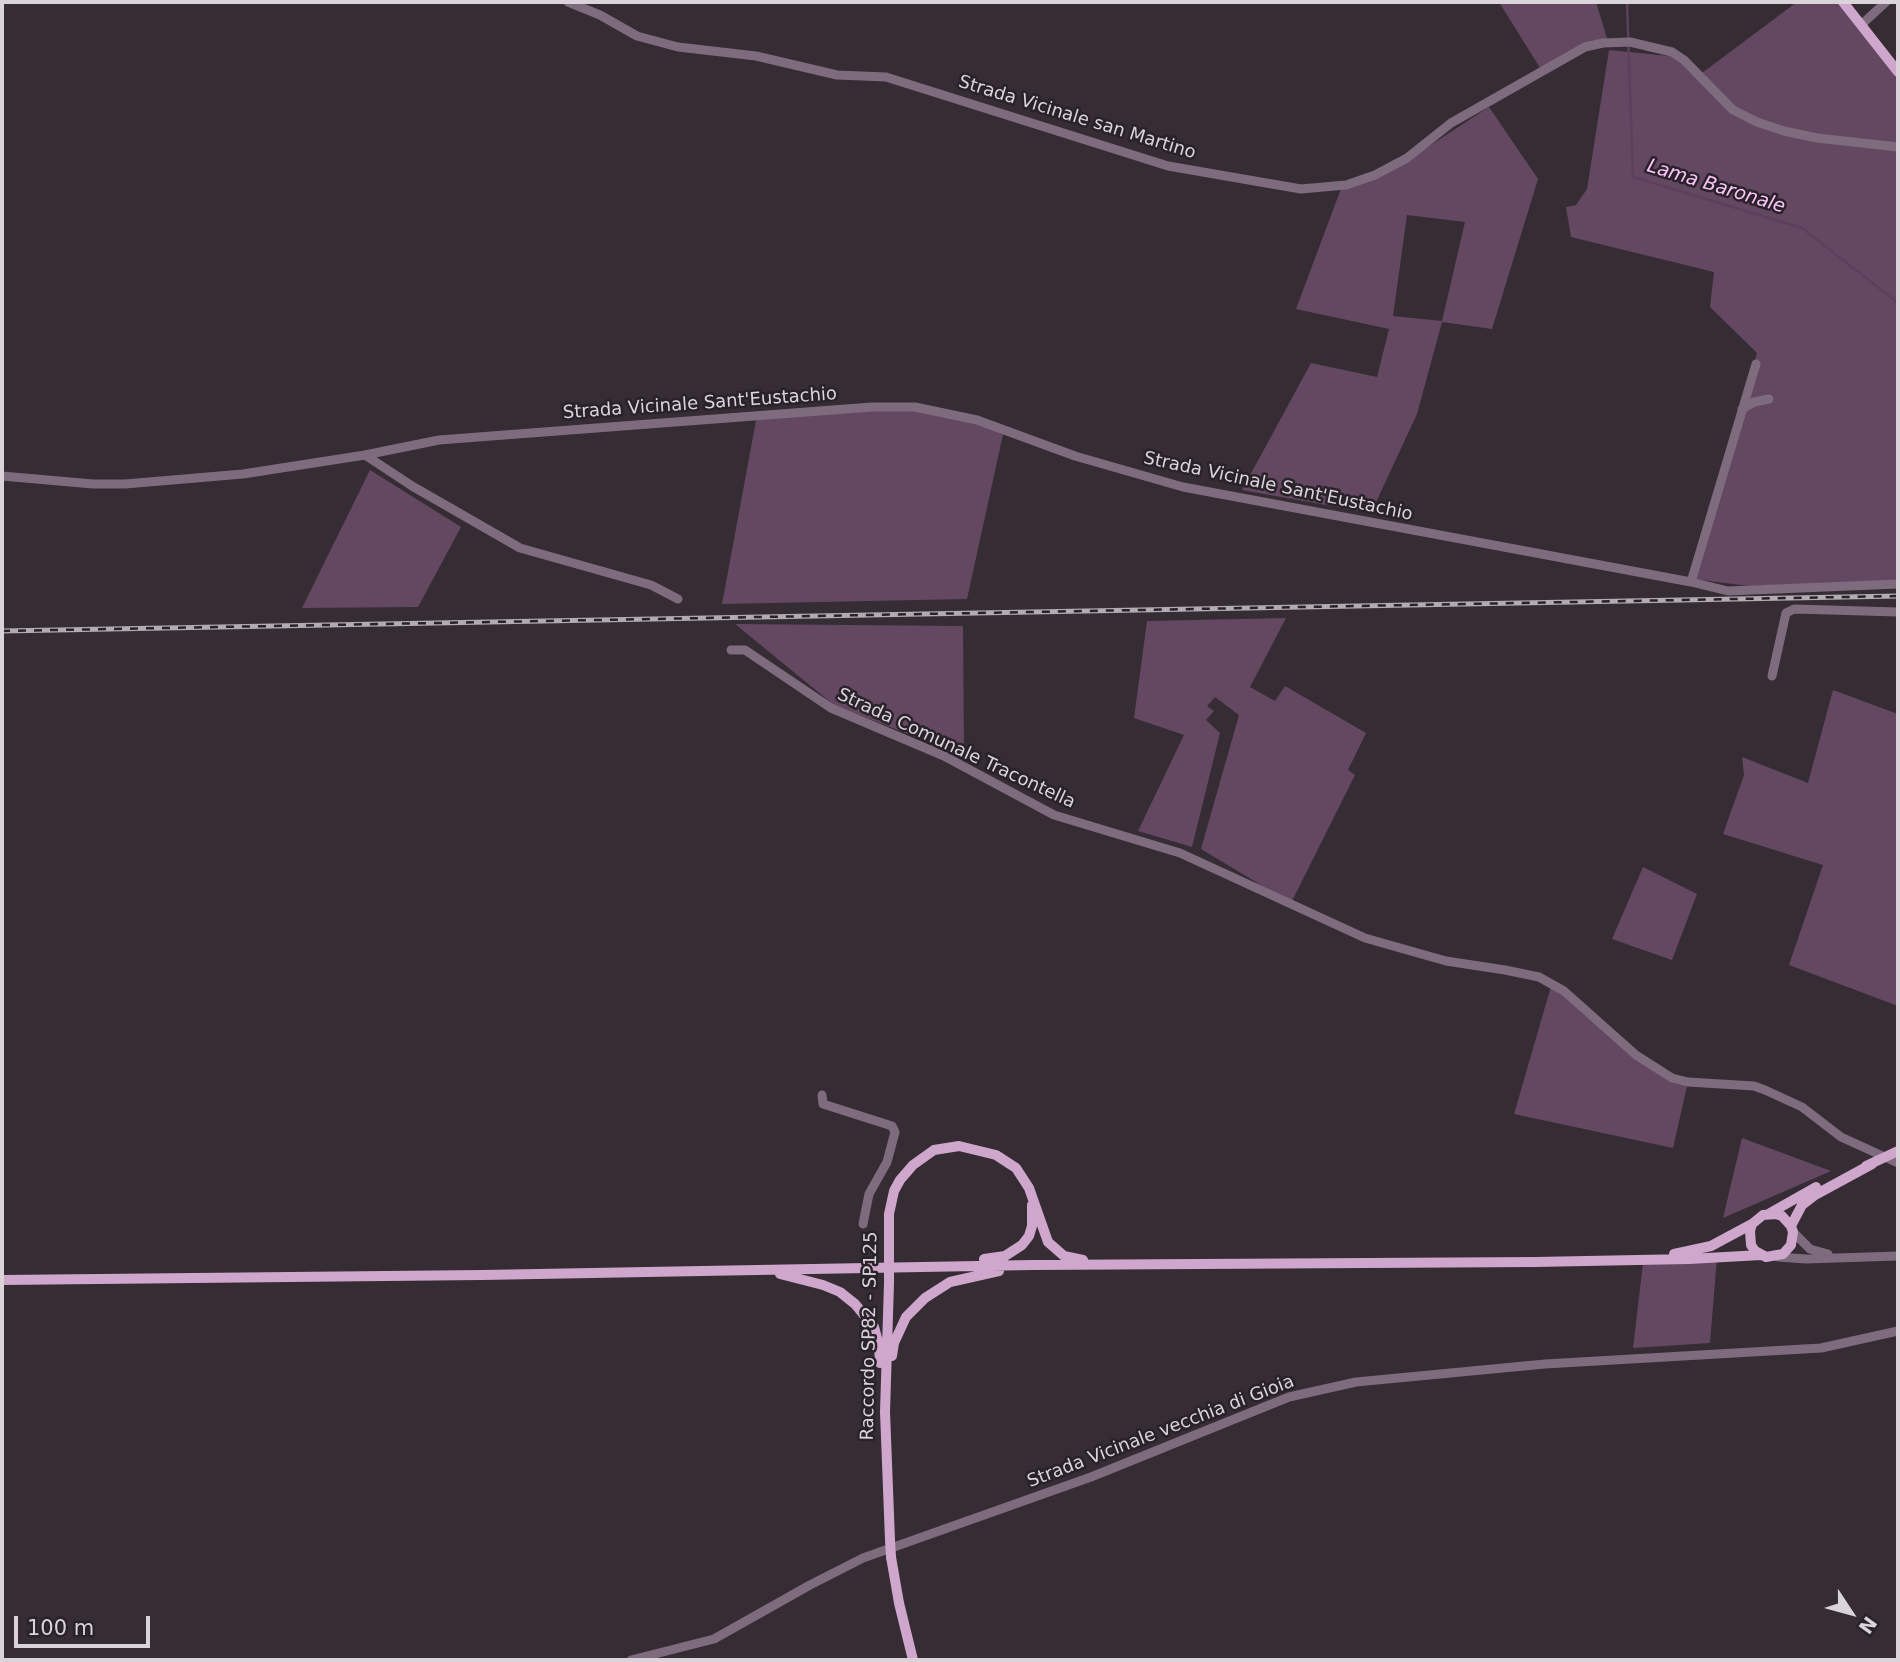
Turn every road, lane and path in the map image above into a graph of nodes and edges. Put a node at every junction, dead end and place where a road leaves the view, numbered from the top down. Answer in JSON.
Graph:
{"nodes":[{"id":1,"x":568,"y":2,"type":"edge"},
{"id":2,"x":1843,"y":2,"type":"edge"},
{"id":3,"x":1886,"y":2,"type":"edge"},
{"id":4,"x":1861,"y":25,"type":"junction"},
{"id":5,"x":1898,"y":72,"type":"edge"},
{"id":6,"x":1898,"y":147,"type":"edge"},
{"id":7,"x":1756,"y":364,"type":"dead end"},
{"id":8,"x":1769,"y":399,"type":"dead end"},
{"id":9,"x":1742,"y":409,"type":"junction"},
{"id":10,"x":365,"y":455,"type":"junction"},
{"id":11,"x":2,"y":476,"type":"edge"},
{"id":12,"x":1691,"y":582,"type":"junction"},
{"id":13,"x":1898,"y":584,"type":"edge"},
{"id":14,"x":678,"y":599,"type":"dead end"},
{"id":15,"x":1898,"y":612,"type":"edge"},
{"id":16,"x":731,"y":650,"type":"dead end"},
{"id":17,"x":1772,"y":676,"type":"dead end"},
{"id":18,"x":822,"y":1095,"type":"dead end"},
{"id":19,"x":1898,"y":1151,"type":"edge"},
{"id":20,"x":1886,"y":1157,"type":"junction"},
{"id":21,"x":1898,"y":1163,"type":"edge"},
{"id":22,"x":1872,"y":1164,"type":"junction"},
{"id":23,"x":1032,"y":1198,"type":"junction"},
{"id":24,"x":1770,"y":1213,"type":"junction"},
{"id":25,"x":863,"y":1224,"type":"dead end"},
{"id":26,"x":1752,"y":1224,"type":"junction"},
{"id":27,"x":1792,"y":1229,"type":"junction"},
{"id":28,"x":1761,"y":1255,"type":"junction"},
{"id":29,"x":1777,"y":1256,"type":"junction"},
{"id":30,"x":1898,"y":1256,"type":"edge"},
{"id":31,"x":1844,"y":1258,"type":"junction"},
{"id":32,"x":1617,"y":1260,"type":"junction"},
{"id":33,"x":1032,"y":1265,"type":"junction"},
{"id":34,"x":1128,"y":1265,"type":"junction"},
{"id":35,"x":919,"y":1267,"type":"junction"},
{"id":36,"x":758,"y":1269,"type":"junction"},
{"id":37,"x":2,"y":1280,"type":"edge"},
{"id":38,"x":1898,"y":1331,"type":"edge"},
{"id":39,"x":885,"y":1400,"type":"junction"},
{"id":40,"x":631,"y":1660,"type":"edge"},
{"id":41,"x":914,"y":1660,"type":"edge"}],
"edges":[{"from":1,"to":6,"type":"street","name":"Strada Vicinale san Martino"},
{"from":2,"to":4,"type":"main road"},
{"from":3,"to":4,"type":"street"},
{"from":4,"to":5,"type":"main road"},
{"from":7,"to":9,"type":"street"},
{"from":8,"to":9,"type":"street"},
{"from":9,"to":12,"type":"street"},
{"from":10,"to":11,"type":"street","name":"Strada Vicinale Sant'Eustachio"},
{"from":10,"to":12,"type":"street","name":"Strada Vicinale Sant'Eustachio"},
{"from":10,"to":14,"type":"street"},
{"from":12,"to":13,"type":"street","name":"Strada Vicinale Sant'Eustachio"},
{"from":15,"to":17,"type":"street"},
{"from":16,"to":20,"type":"street","name":"Strada Comunale Tracontella"},
{"from":18,"to":25,"type":"street"},
{"from":19,"to":20,"type":"main road"},
{"from":20,"to":21,"type":"street","name":"Strada Comunale Tracontella"},
{"from":20,"to":22,"type":"main road"},
{"from":22,"to":24,"type":"main road"},
{"from":22,"to":27,"type":"main road"},
{"from":23,"to":34,"type":"main road","name":"Raccordo SP82 - SP125"},
{"from":23,"to":35,"type":"main road"},
{"from":23,"to":39,"type":"main road","name":"Raccordo SP82 - SP125","bridge":true},
{"from":24,"to":26,"type":"main road"},
{"from":24,"to":27,"type":"main road"},
{"from":26,"to":28,"type":"main road"},
{"from":26,"to":32,"type":"main road"},
{"from":27,"to":29,"type":"main road"},
{"from":27,"to":31,"type":"street"},
{"from":28,"to":29,"type":"main road"},
{"from":28,"to":32,"type":"main road"},
{"from":29,"to":31,"type":"street"},
{"from":30,"to":31,"type":"street"},
{"from":32,"to":34,"type":"main road"},
{"from":33,"to":34,"type":"main road"},
{"from":33,"to":35,"type":"main road"},
{"from":33,"to":39,"type":"main road"},
{"from":35,"to":36,"type":"main road"},
{"from":36,"to":37,"type":"main road"},
{"from":36,"to":39,"type":"main road"},
{"from":38,"to":40,"type":"street","name":"Strada Vicinale vecchia di Gioia"},
{"from":39,"to":41,"type":"main road","name":"Raccordo SP82 - SP125","bridge":true}]}
